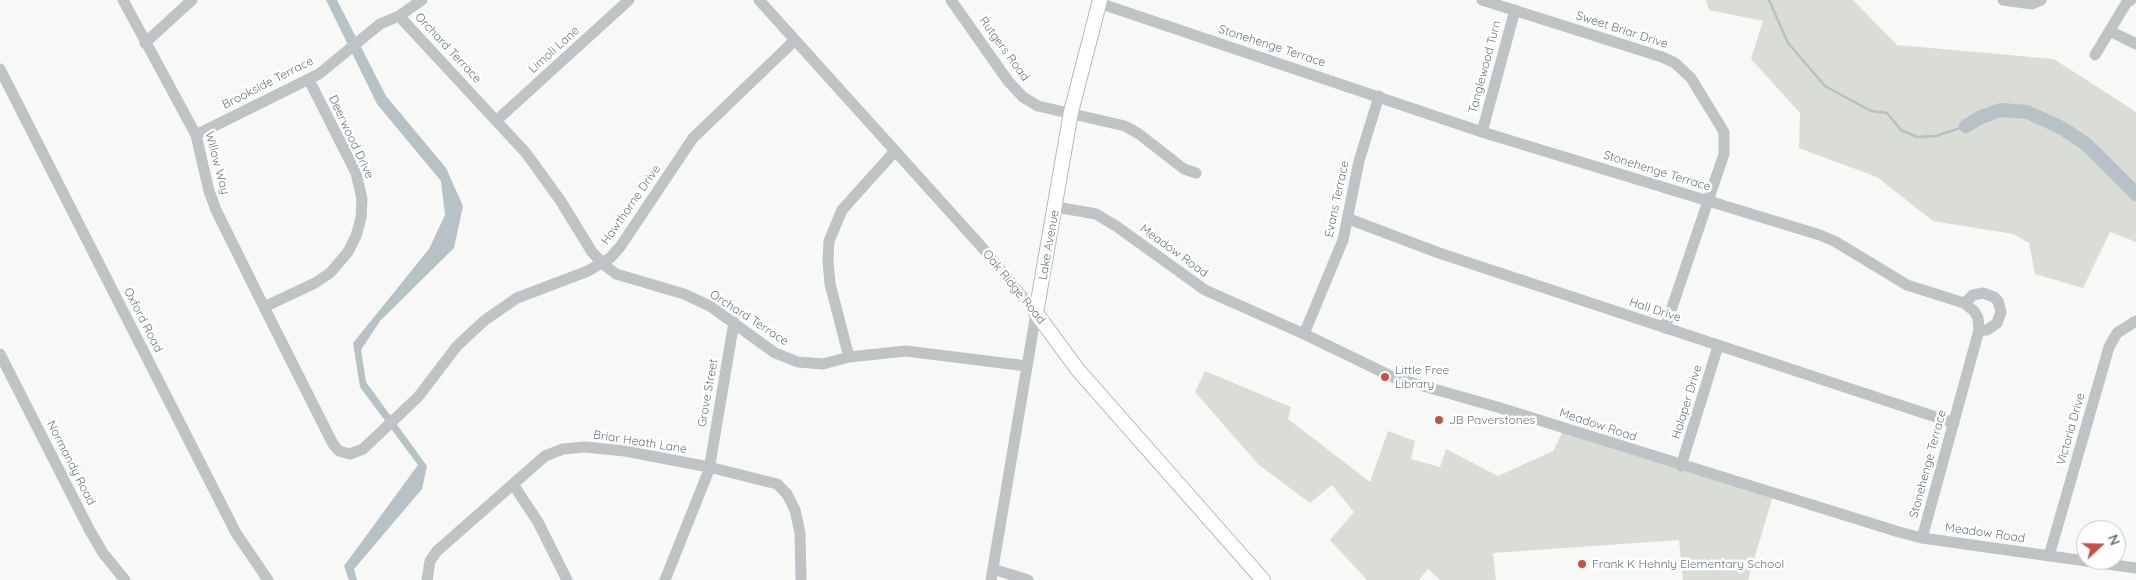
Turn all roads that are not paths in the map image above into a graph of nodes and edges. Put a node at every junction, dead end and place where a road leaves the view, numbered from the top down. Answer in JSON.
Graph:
{"nodes":[{"id":1,"x":123,"y":0,"type":"edge"},
{"id":2,"x":192,"y":0,"type":"edge"},
{"id":3,"x":422,"y":0,"type":"edge"},
{"id":4,"x":629,"y":0,"type":"edge"},
{"id":5,"x":759,"y":0,"type":"edge"},
{"id":6,"x":951,"y":0,"type":"edge"},
{"id":7,"x":1482,"y":0,"type":"edge"},
{"id":8,"x":2003,"y":0,"type":"edge"},
{"id":9,"x":2041,"y":0,"type":"edge"},
{"id":10,"x":2131,"y":0,"type":"edge"},
{"id":11,"x":1099,"y":1,"type":"edge"},
{"id":12,"x":1515,"y":10,"type":"junction"},
{"id":13,"x":399,"y":16,"type":"junction"},
{"id":14,"x":2110,"y":31,"type":"junction"},
{"id":15,"x":795,"y":40,"type":"junction"},
{"id":16,"x":145,"y":43,"type":"junction"},
{"id":17,"x":2136,"y":44,"type":"edge"},
{"id":18,"x":2095,"y":55,"type":"dead end"},
{"id":19,"x":0,"y":69,"type":"edge"},
{"id":20,"x":309,"y":80,"type":"junction"},
{"id":21,"x":1379,"y":96,"type":"junction"},
{"id":22,"x":1071,"y":112,"type":"junction"},
{"id":23,"x":497,"y":120,"type":"junction"},
{"id":24,"x":1482,"y":132,"type":"junction"},
{"id":25,"x":196,"y":135,"type":"junction"},
{"id":26,"x":895,"y":151,"type":"junction"},
{"id":27,"x":1196,"y":173,"type":"dead end"},
{"id":28,"x":1708,"y":201,"type":"junction"},
{"id":29,"x":1056,"y":207,"type":"junction"},
{"id":30,"x":1349,"y":219,"type":"junction"},
{"id":31,"x":602,"y":264,"type":"junction"},
{"id":32,"x":1965,"y":303,"type":"junction"},
{"id":33,"x":264,"y":307,"type":"junction"},
{"id":34,"x":1036,"y":313,"type":"junction"},
{"id":35,"x":2136,"y":321,"type":"edge"},
{"id":36,"x":734,"y":322,"type":"junction"},
{"id":37,"x":1666,"y":328,"type":"junction"},
{"id":38,"x":1979,"y":330,"type":"junction"},
{"id":39,"x":1304,"y":334,"type":"junction"},
{"id":40,"x":278,"y":335,"type":"joint"},
{"id":41,"x":1718,"y":346,"type":"junction"},
{"id":42,"x":0,"y":354,"type":"edge"},
{"id":43,"x":849,"y":357,"type":"junction"},
{"id":44,"x":1027,"y":366,"type":"junction"},
{"id":45,"x":1954,"y":424,"type":"junction"},
{"id":46,"x":1681,"y":466,"type":"junction"},
{"id":47,"x":709,"y":467,"type":"junction"},
{"id":48,"x":513,"y":484,"type":"junction"},
{"id":49,"x":1922,"y":538,"type":"junction"},
{"id":50,"x":2049,"y":556,"type":"junction"},
{"id":51,"x":2136,"y":568,"type":"edge"},
{"id":52,"x":992,"y":574,"type":"edge"},
{"id":53,"x":125,"y":580,"type":"edge"},
{"id":54,"x":268,"y":580,"type":"edge"},
{"id":55,"x":427,"y":580,"type":"edge"},
{"id":56,"x":567,"y":580,"type":"edge"},
{"id":57,"x":665,"y":580,"type":"edge"},
{"id":58,"x":801,"y":580,"type":"edge"},
{"id":59,"x":1028,"y":580,"type":"edge"},
{"id":60,"x":1263,"y":580,"type":"edge"}],
"edges":[{"from":1,"to":16,"type":"street","name":"Willow Way"},
{"from":2,"to":16,"type":"street"},
{"from":3,"to":13,"type":"street","name":"Brookside Terrace"},
{"from":4,"to":23,"type":"street","name":"Limoli Lane"},
{"from":5,"to":15,"type":"street","name":"Oak Ridge Road"},
{"from":6,"to":22,"type":"street","name":"Rutgers Road"},
{"from":7,"to":12,"type":"street","name":"Sweet Briar Drive"},
{"from":8,"to":9,"type":"street"},
{"from":10,"to":14,"type":"street"},
{"from":11,"to":21,"type":"street","name":"Stonehenge Terrace"},
{"from":11,"to":22,"type":"main road","name":"Lake Avenue"},
{"from":12,"to":24,"type":"street","name":"Tanglewood Turn"},
{"from":12,"to":28,"type":"street","name":"Sweet Briar Drive"},
{"from":13,"to":20,"type":"street","name":"Brookside Terrace"},
{"from":13,"to":23,"type":"street","name":"Orchard Terrace"},
{"from":14,"to":17,"type":"street"},
{"from":14,"to":18,"type":"street"},
{"from":15,"to":26,"type":"street","name":"Oak Ridge Road"},
{"from":15,"to":31,"type":"street","name":"Hawthorne Drive"},
{"from":16,"to":25,"type":"street","name":"Willow Way"},
{"from":19,"to":54,"type":"street","name":"Oxford Road"},
{"from":20,"to":25,"type":"street","name":"Brookside Terrace"},
{"from":20,"to":33,"type":"street","name":"Deerwood Drive"},
{"from":21,"to":24,"type":"street","name":"Stonehenge Terrace"},
{"from":21,"to":30,"type":"street","name":"Evans Terrace"},
{"from":22,"to":27,"type":"street","name":"Rutgers Road"},
{"from":22,"to":29,"type":"main road","name":"Lake Avenue"},
{"from":23,"to":31,"type":"street","name":"Orchard Terrace"},
{"from":24,"to":28,"type":"street","name":"Stonehenge Terrace"},
{"from":25,"to":33,"type":"street","name":"Willow Way"},
{"from":26,"to":34,"type":"street","name":"Oak Ridge Road"},
{"from":26,"to":43,"type":"street"},
{"from":28,"to":32,"type":"street","name":"Stonehenge Terrace"},
{"from":28,"to":37,"type":"street","name":"Sweet Briar Drive"},
{"from":29,"to":34,"type":"main road","name":"Lake Avenue"},
{"from":29,"to":39,"type":"street","name":"Meadow Road"},
{"from":30,"to":37,"type":"street","name":"Hall Drive"},
{"from":30,"to":39,"type":"street","name":"Evans Terrace"},
{"from":31,"to":36,"type":"street","name":"Orchard Terrace"},
{"from":31,"to":40,"type":"street","name":"Hawthorne Drive"},
{"from":32,"to":38,"type":"street"},
{"from":32,"to":38,"type":"street"},
{"from":33,"to":40,"type":"street","name":"Willow Way"},
{"from":34,"to":44,"type":"street","name":"Lake Avenue"},
{"from":34,"to":60,"type":"main road","name":"Oak Ridge Road"},
{"from":35,"to":50,"type":"street","name":"Victoria Drive"},
{"from":36,"to":43,"type":"street","name":"Orchard Terrace"},
{"from":36,"to":47,"type":"street","name":"Grove Street"},
{"from":37,"to":41,"type":"street","name":"Hall Drive"},
{"from":38,"to":45,"type":"street","name":"Stonehenge Terrace"},
{"from":39,"to":46,"type":"street","name":"Meadow Road"},
{"from":41,"to":45,"type":"street","name":"Hall Drive"},
{"from":41,"to":46,"type":"street","name":"Halaper Drive"},
{"from":42,"to":53,"type":"street","name":"Normandy Road"},
{"from":43,"to":44,"type":"street","name":"Orchard Terrace"},
{"from":44,"to":52,"type":"street","name":"Lake Avenue"},
{"from":45,"to":49,"type":"street","name":"Stonehenge Terrace"},
{"from":46,"to":49,"type":"street","name":"Meadow Road"},
{"from":47,"to":48,"type":"street","name":"Briar Heath Lane"},
{"from":47,"to":57,"type":"street","name":"Grove Street"},
{"from":47,"to":58,"type":"street","name":"Briar Heath Lane"},
{"from":48,"to":55,"type":"street","name":"Briar Heath Lane"},
{"from":48,"to":56,"type":"street"},
{"from":49,"to":50,"type":"street","name":"Meadow Road"},
{"from":50,"to":51,"type":"street","name":"Meadow Road"},
{"from":52,"to":59,"type":"street"}]}
